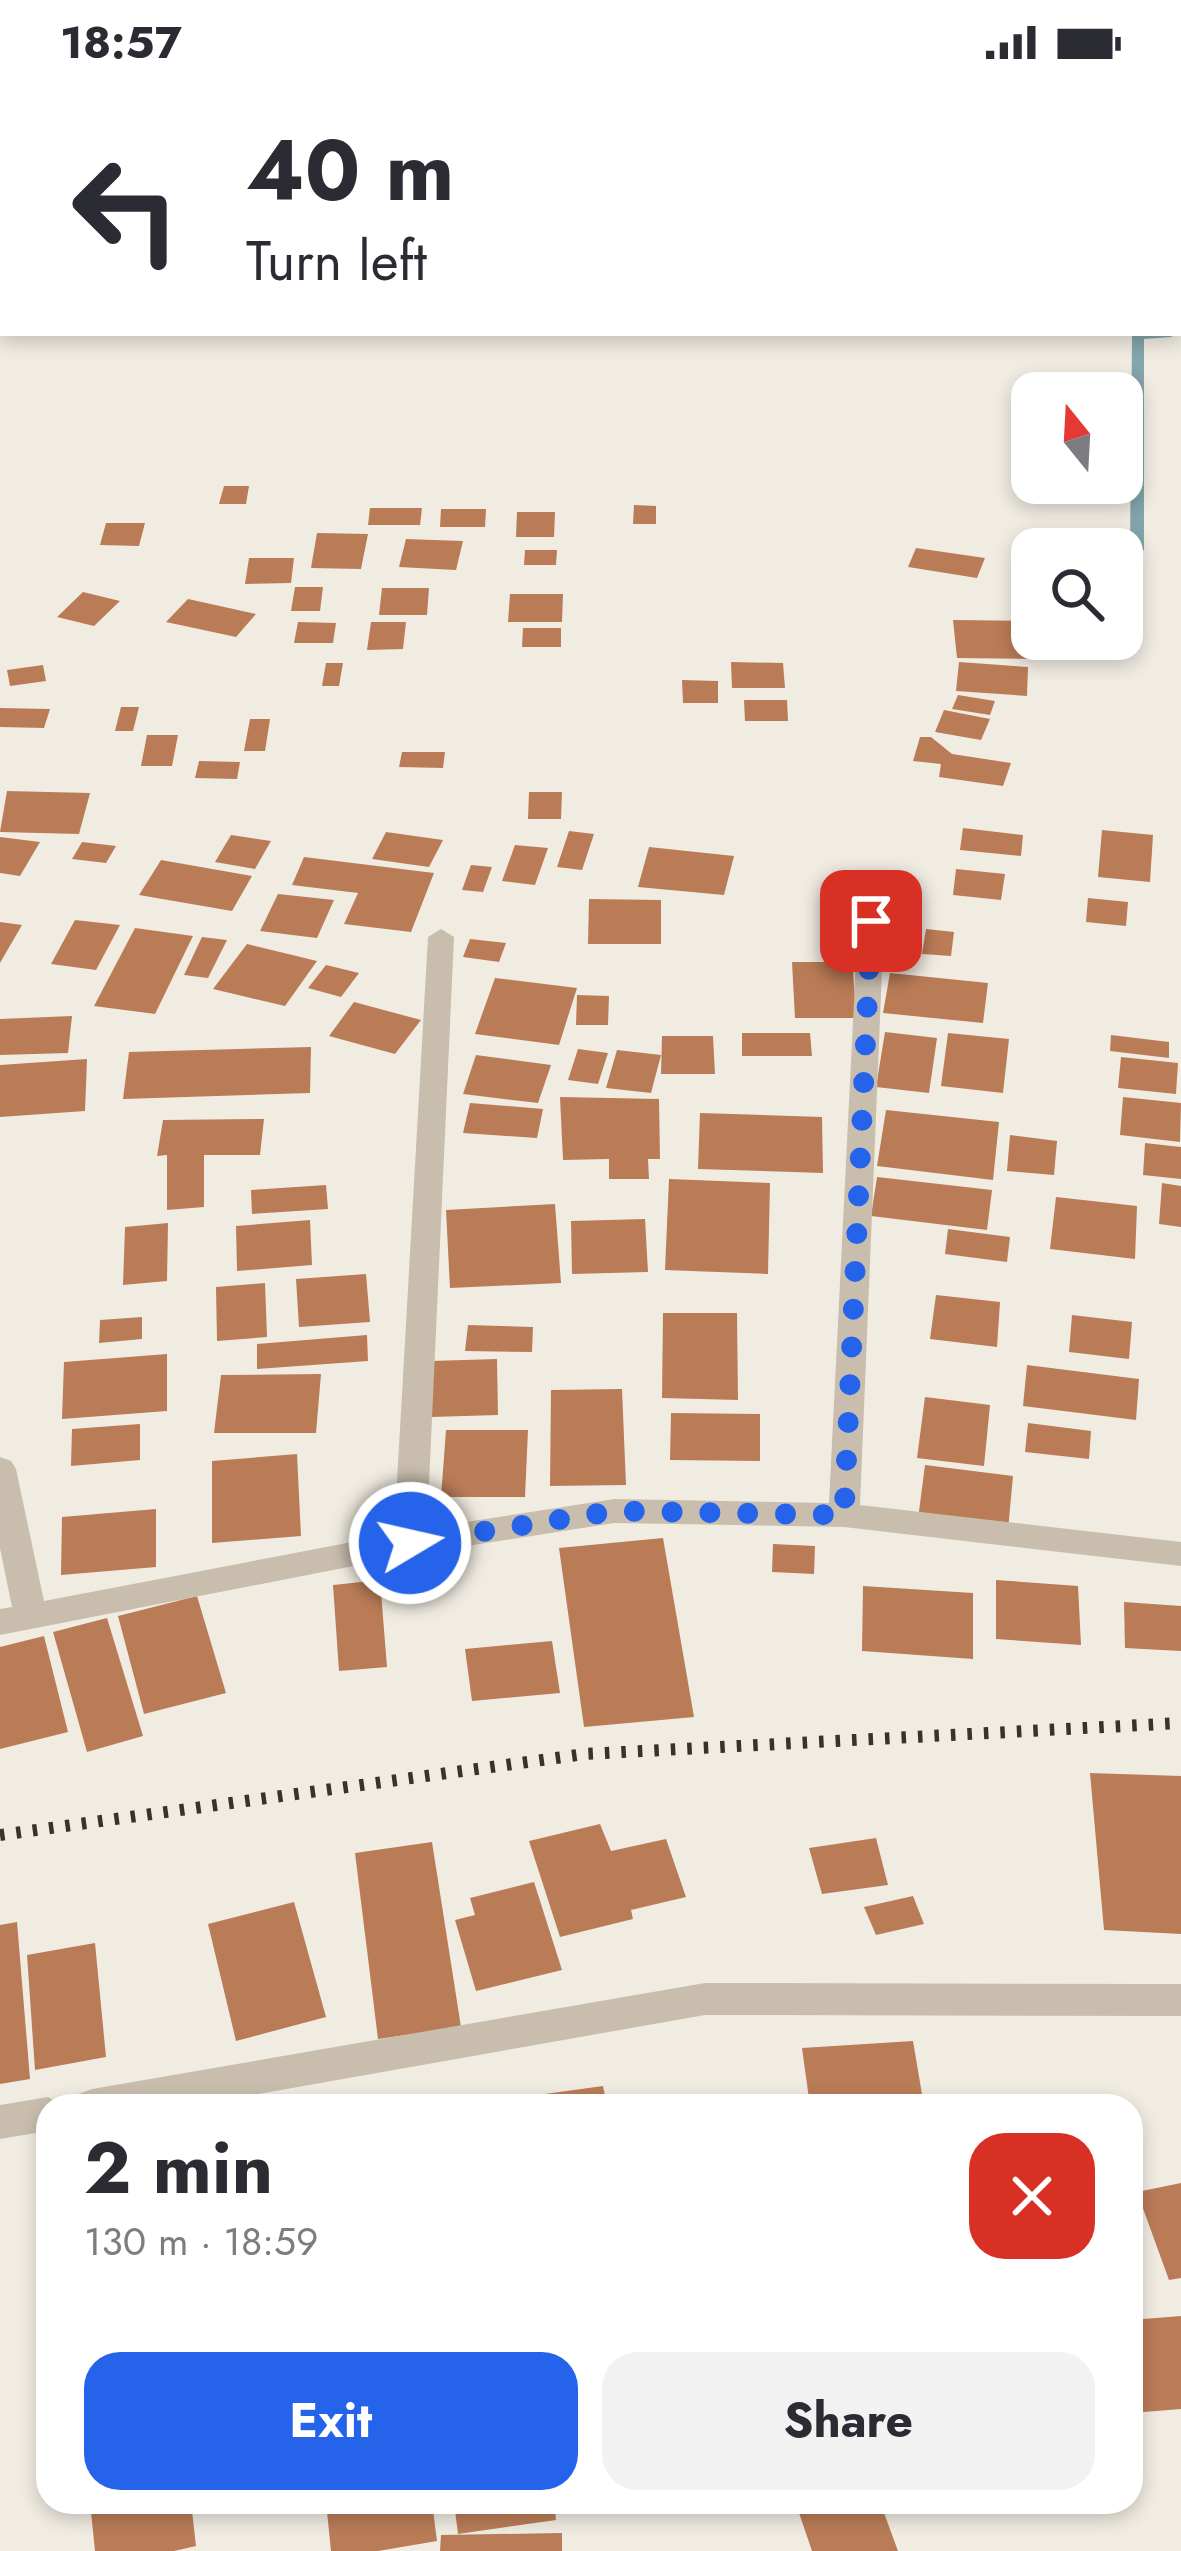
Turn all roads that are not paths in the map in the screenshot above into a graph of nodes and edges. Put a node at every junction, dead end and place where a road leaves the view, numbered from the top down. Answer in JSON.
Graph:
{"nodes":[{"id":1,"x":871,"y":921,"type":"dead end"},
{"id":2,"x":441,"y":937,"type":"dead end"},
{"id":3,"x":0,"y":1469,"type":"edge"},
{"id":4,"x":844,"y":1515,"type":"junction"},
{"id":5,"x":410,"y":1543,"type":"junction"},
{"id":6,"x":1181,"y":1554,"type":"edge"},
{"id":7,"x":15,"y":1619,"type":"edge"},
{"id":8,"x":1181,"y":2000,"type":"edge"},
{"id":9,"x":161,"y":2094,"type":"edge"},
{"id":10,"x":36,"y":2116,"type":"edge"},
{"id":11,"x":0,"y":2122,"type":"edge"}],
"edges":[{"from":1,"to":4,"type":"street"},
{"from":2,"to":5,"type":"street"},
{"from":3,"to":7,"type":"street"},
{"from":4,"to":5,"type":"street"},
{"from":4,"to":6,"type":"street"},
{"from":5,"to":7,"type":"street"},
{"from":8,"to":9,"type":"street"},
{"from":10,"to":11,"type":"street"}]}
